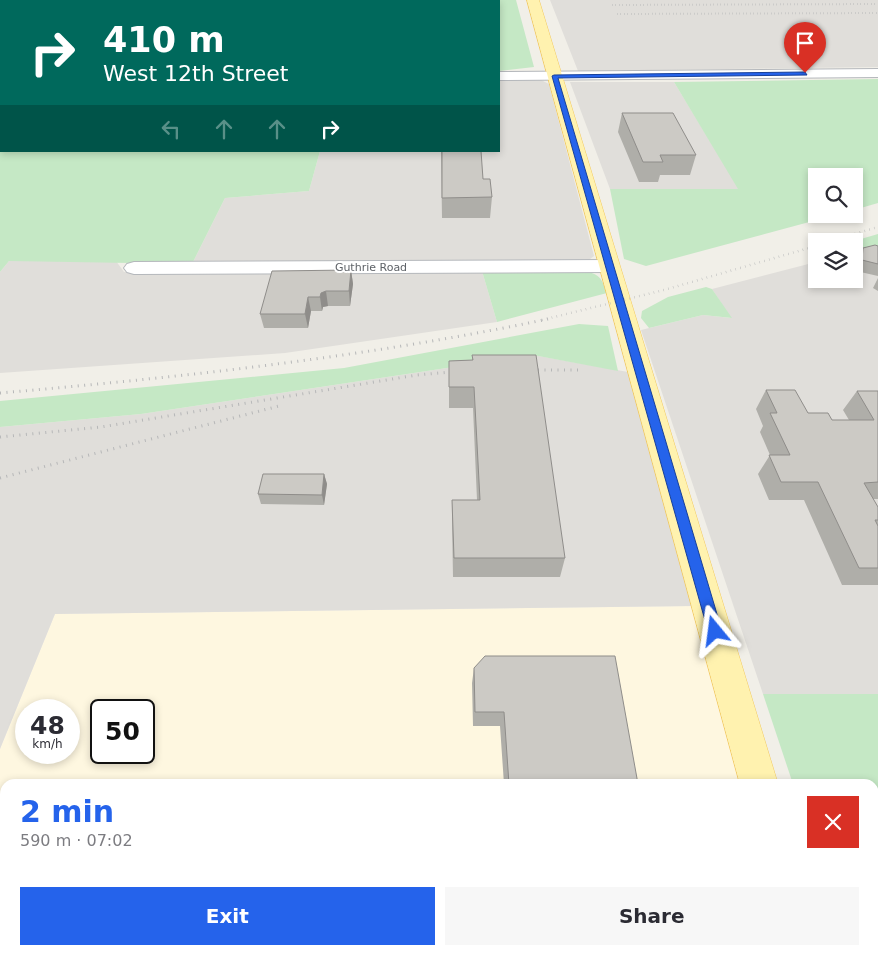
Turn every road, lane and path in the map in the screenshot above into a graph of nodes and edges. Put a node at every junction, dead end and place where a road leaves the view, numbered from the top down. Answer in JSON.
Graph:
{"nodes":[{"id":1,"x":533,"y":0,"type":"edge"},
{"id":2,"x":878,"y":73,"type":"edge"},
{"id":3,"x":500,"y":76,"type":"edge"},
{"id":4,"x":554,"y":76,"type":"junction"},
{"id":5,"x":609,"y":266,"type":"junction"},
{"id":6,"x":134,"y":268,"type":"dead end"},
{"id":7,"x":758,"y":779,"type":"edge"}],
"edges":[{"from":1,"to":4,"type":"main road"},
{"from":2,"to":4,"type":"street"},
{"from":3,"to":4,"type":"street"},
{"from":4,"to":5,"type":"main road"},
{"from":5,"to":6,"type":"street","name":"Guthrie Road"},
{"from":5,"to":7,"type":"main road"}]}
